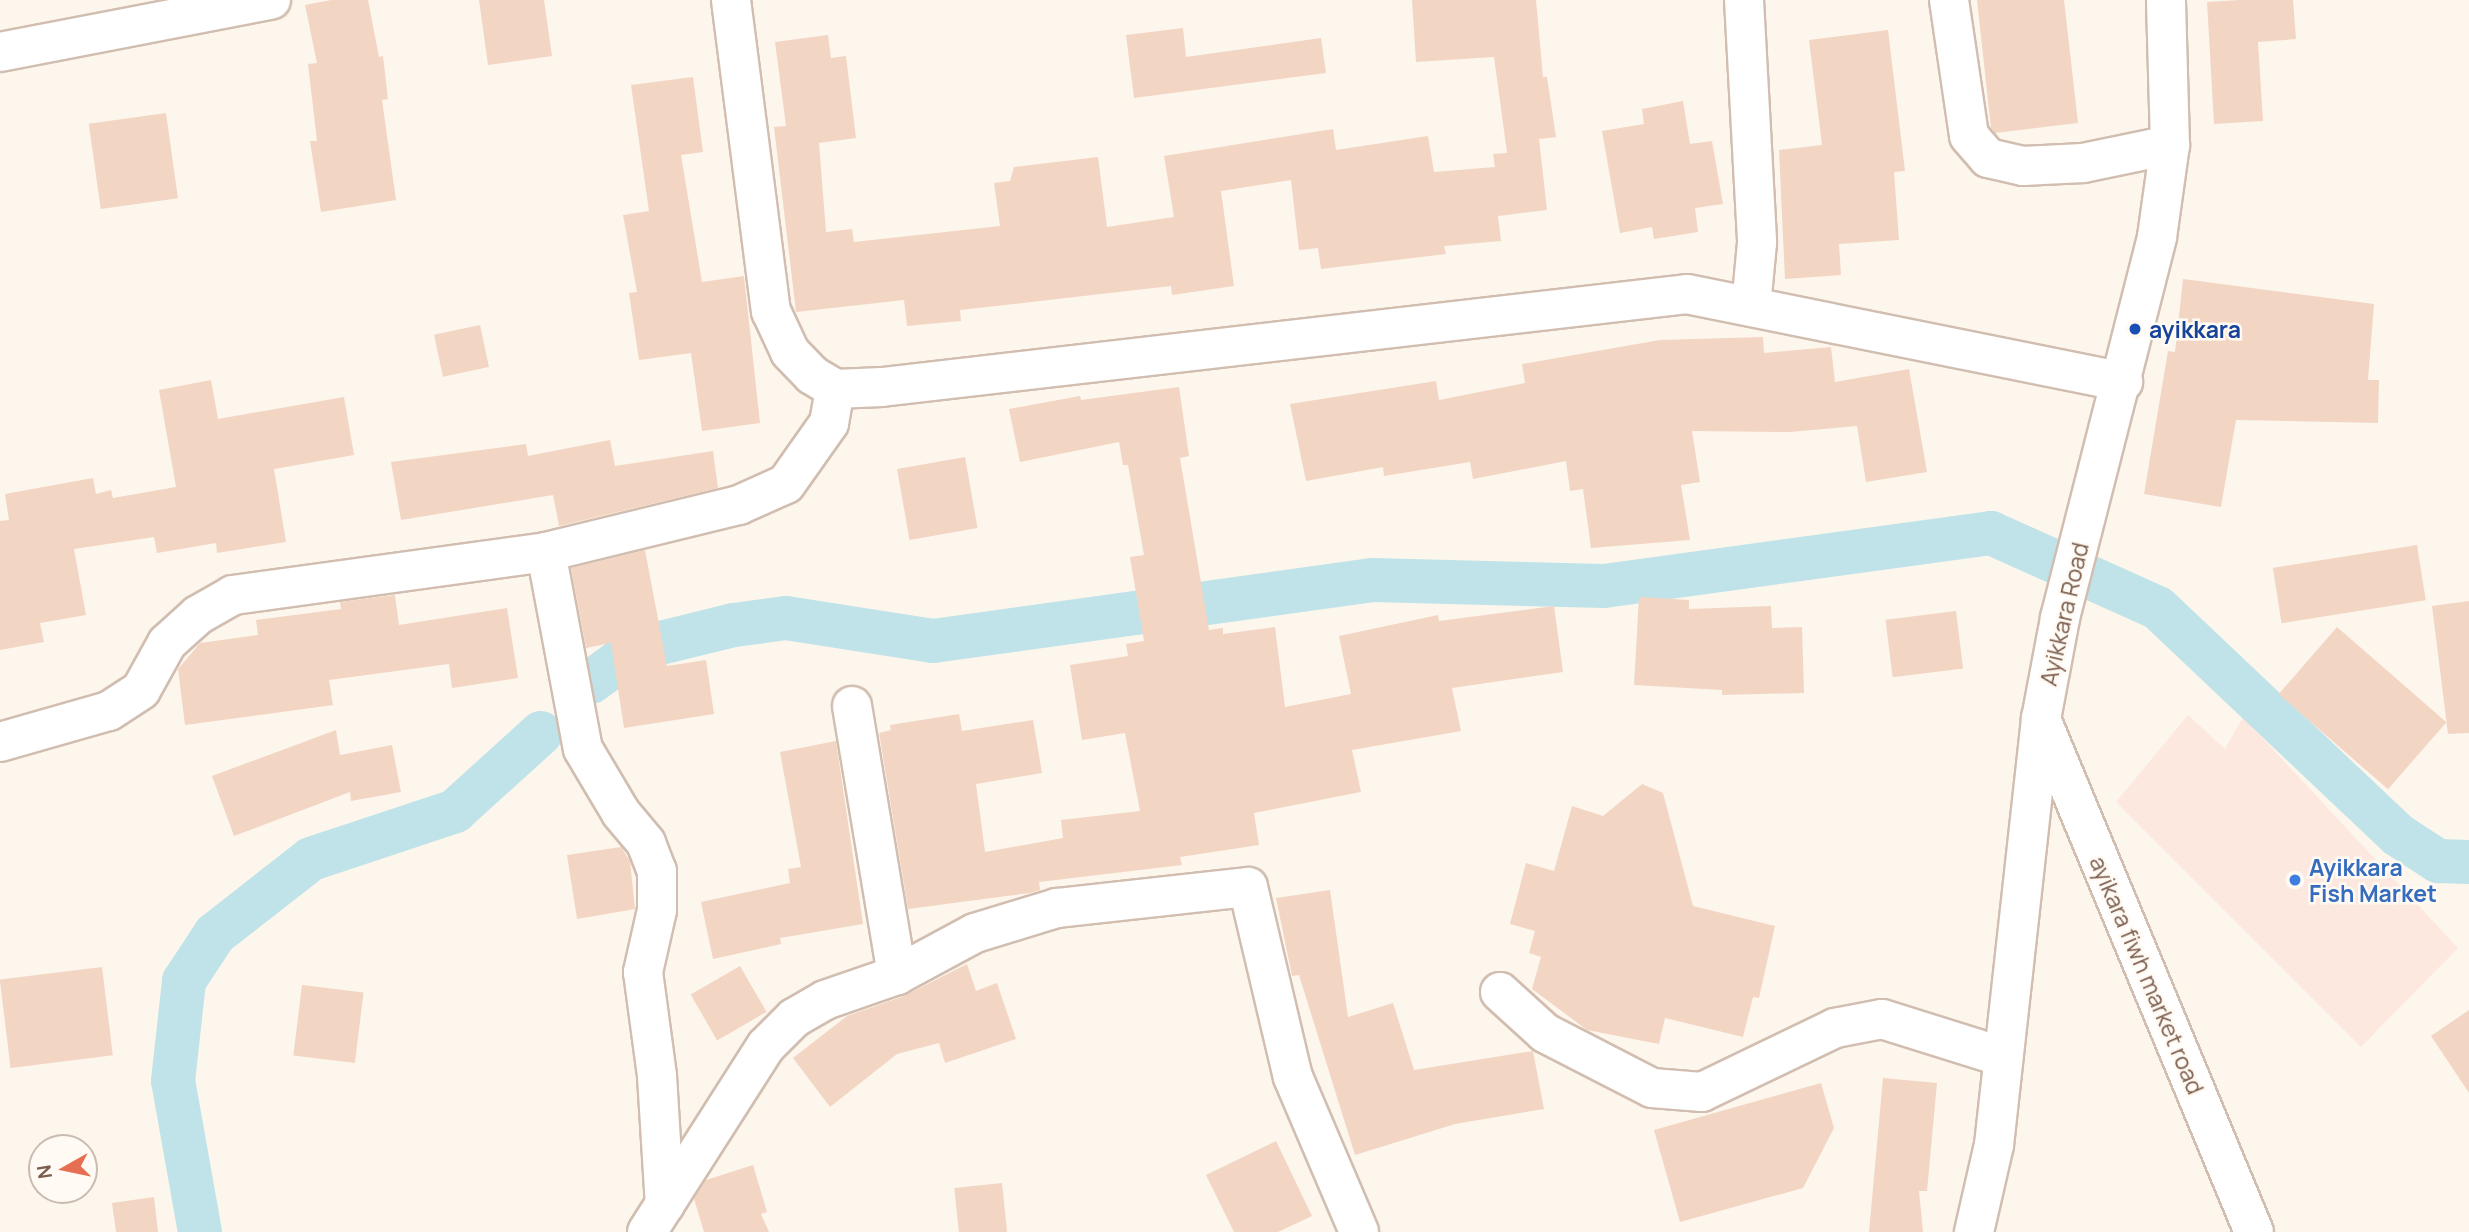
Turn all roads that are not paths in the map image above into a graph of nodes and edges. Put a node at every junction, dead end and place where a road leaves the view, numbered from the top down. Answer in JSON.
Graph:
{"nodes":[{"id":1,"x":271,"y":0,"type":"edge"},
{"id":2,"x":731,"y":0,"type":"edge"},
{"id":3,"x":1744,"y":0,"type":"edge"},
{"id":4,"x":1949,"y":0,"type":"edge"},
{"id":5,"x":2166,"y":0,"type":"edge"},
{"id":6,"x":0,"y":52,"type":"edge"},
{"id":7,"x":2169,"y":145,"type":"junction"},
{"id":8,"x":1752,"y":307,"type":"junction"},
{"id":9,"x":2123,"y":382,"type":"junction"},
{"id":10,"x":835,"y":388,"type":"junction"},
{"id":11,"x":546,"y":552,"type":"junction"},
{"id":12,"x":852,"y":706,"type":"dead end"},
{"id":13,"x":2041,"y":719,"type":"junction"},
{"id":14,"x":0,"y":742,"type":"edge"},
{"id":15,"x":897,"y":975,"type":"junction"},
{"id":16,"x":1500,"y":992,"type":"dead end"},
{"id":17,"x":2004,"y":1057,"type":"junction"},
{"id":18,"x":656,"y":1219,"type":"edge"},
{"id":19,"x":1359,"y":1232,"type":"edge"},
{"id":20,"x":1974,"y":1232,"type":"edge"},
{"id":21,"x":2254,"y":1232,"type":"edge"}],
"edges":[{"from":1,"to":6,"type":"street"},
{"from":2,"to":10,"type":"street"},
{"from":3,"to":8,"type":"street"},
{"from":4,"to":7,"type":"street"},
{"from":5,"to":7,"type":"street","name":"Ayikkara Road"},
{"from":7,"to":9,"type":"street","name":"Ayikkara Road"},
{"from":8,"to":9,"type":"street"},
{"from":8,"to":10,"type":"street"},
{"from":9,"to":13,"type":"street","name":"Ayikkara Road"},
{"from":10,"to":11,"type":"street"},
{"from":11,"to":14,"type":"street"},
{"from":11,"to":18,"type":"street"},
{"from":12,"to":15,"type":"street"},
{"from":13,"to":17,"type":"street","name":"Ayikkara Road"},
{"from":13,"to":21,"type":"street","name":"ayikara fiwh market road"},
{"from":15,"to":18,"type":"street"},
{"from":15,"to":19,"type":"street"},
{"from":16,"to":17,"type":"street"},
{"from":17,"to":20,"type":"street","name":"Ayikkara Road"}]}
